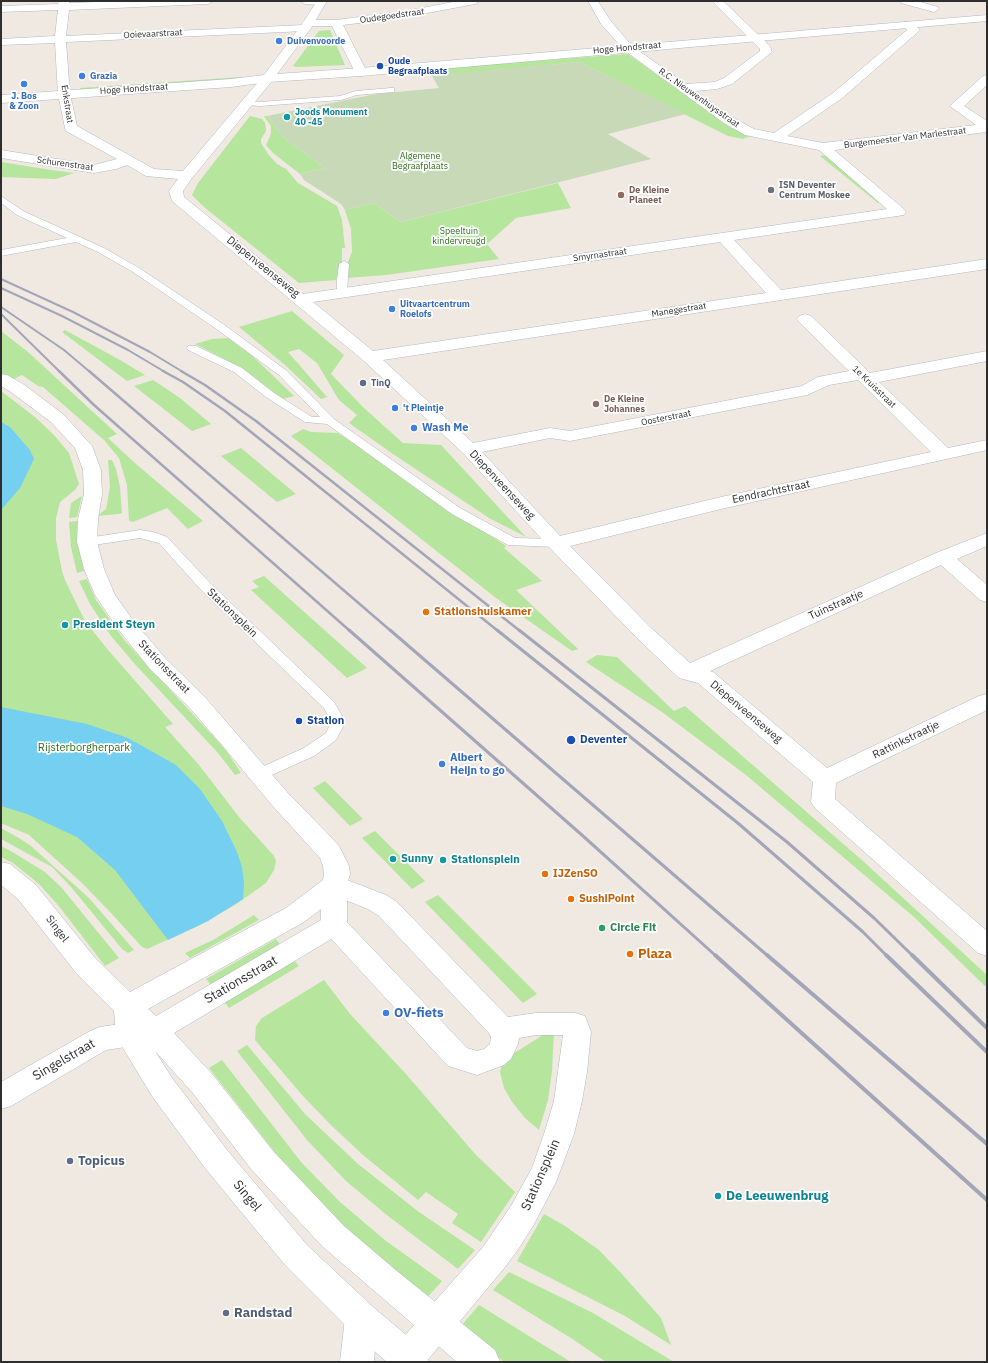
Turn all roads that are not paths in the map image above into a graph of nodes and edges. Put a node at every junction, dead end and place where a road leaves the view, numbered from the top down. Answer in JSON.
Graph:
{"nodes":[{"id":1,"x":208,"y":1,"type":"edge"},
{"id":2,"x":305,"y":1,"type":"edge"},
{"id":3,"x":322,"y":1,"type":"edge"},
{"id":4,"x":475,"y":1,"type":"edge"},
{"id":5,"x":593,"y":1,"type":"edge"},
{"id":6,"x":717,"y":1,"type":"edge"},
{"id":7,"x":904,"y":1,"type":"edge"},
{"id":8,"x":64,"y":4,"type":"edge"},
{"id":9,"x":937,"y":5,"type":"edge"},
{"id":10,"x":1,"y":10,"type":"edge"},
{"id":11,"x":986,"y":18,"type":"edge"},
{"id":12,"x":937,"y":22,"type":"junction"},
{"id":13,"x":336,"y":23,"type":"junction"},
{"id":14,"x":908,"y":24,"type":"junction"},
{"id":15,"x":306,"y":26,"type":"junction"},
{"id":16,"x":753,"y":36,"type":"junction"},
{"id":17,"x":60,"y":38,"type":"junction"},
{"id":18,"x":1,"y":42,"type":"edge"},
{"id":19,"x":628,"y":48,"type":"junction"},
{"id":20,"x":361,"y":72,"type":"junction"},
{"id":21,"x":268,"y":78,"type":"junction"},
{"id":22,"x":987,"y":79,"type":"edge"},
{"id":23,"x":686,"y":88,"type":"junction"},
{"id":24,"x":391,"y":90,"type":"dead end"},
{"id":25,"x":64,"y":91,"type":"junction"},
{"id":26,"x":1,"y":93,"type":"edge"},
{"id":27,"x":1,"y":99,"type":"edge"},
{"id":28,"x":247,"y":103,"type":"junction"},
{"id":29,"x":987,"y":128,"type":"edge"},
{"id":30,"x":775,"y":138,"type":"junction"},
{"id":31,"x":823,"y":147,"type":"junction"},
{"id":32,"x":1,"y":154,"type":"edge"},
{"id":33,"x":127,"y":160,"type":"junction"},
{"id":34,"x":187,"y":175,"type":"junction"},
{"id":35,"x":1,"y":199,"type":"edge"},
{"id":36,"x":723,"y":237,"type":"junction"},
{"id":37,"x":78,"y":239,"type":"junction"},
{"id":38,"x":1,"y":253,"type":"edge"},
{"id":39,"x":344,"y":264,"type":"dead end"},
{"id":40,"x":987,"y":264,"type":"edge"},
{"id":41,"x":342,"y":292,"type":"junction"},
{"id":42,"x":777,"y":295,"type":"junction"},
{"id":43,"x":302,"y":299,"type":"junction"},
{"id":44,"x":805,"y":319,"type":"dead end"},
{"id":45,"x":192,"y":348,"type":"dead end"},
{"id":46,"x":987,"y":356,"type":"edge"},
{"id":47,"x":370,"y":357,"type":"junction"},
{"id":48,"x":863,"y":377,"type":"junction"},
{"id":49,"x":1,"y":379,"type":"edge"},
{"id":50,"x":330,"y":421,"type":"junction"},
{"id":51,"x":987,"y":445,"type":"edge"},
{"id":52,"x":469,"y":448,"type":"junction"},
{"id":53,"x":944,"y":454,"type":"junction"},
{"id":54,"x":987,"y":539,"type":"edge"},
{"id":55,"x":87,"y":542,"type":"junction"},
{"id":56,"x":556,"y":543,"type":"junction"},
{"id":57,"x":943,"y":556,"type":"junction"},
{"id":58,"x":987,"y":596,"type":"edge"},
{"id":59,"x":687,"y":673,"type":"junction"},
{"id":60,"x":987,"y":702,"type":"edge"},
{"id":61,"x":260,"y":774,"type":"junction"},
{"id":62,"x":825,"y":779,"type":"junction"},
{"id":63,"x":1,"y":871,"type":"edge"},
{"id":64,"x":334,"y":885,"type":"junction"},
{"id":65,"x":334,"y":925,"type":"junction"},
{"id":66,"x":985,"y":941,"type":"edge"},
{"id":67,"x":137,"y":1024,"type":"junction"},
{"id":68,"x":502,"y":1029,"type":"junction"},
{"id":69,"x":1,"y":1097,"type":"edge"},
{"id":70,"x":361,"y":1318,"type":"junction"},
{"id":71,"x":437,"y":1323,"type":"junction"},
{"id":72,"x":408,"y":1361,"type":"edge"},
{"id":73,"x":357,"y":1362,"type":"edge"},
{"id":74,"x":483,"y":1362,"type":"edge"}],
"edges":[{"from":1,"to":8,"type":"street"},
{"from":2,"to":3,"type":"street"},
{"from":3,"to":15,"type":"street","name":"Diepenveenseweg"},
{"from":4,"to":13,"type":"street","name":"Oudegoedstraat"},
{"from":5,"to":19,"type":"street","name":"R.C. Nieuwenhuysstraat"},
{"from":6,"to":16,"type":"street"},
{"from":7,"to":9,"type":"street"},
{"from":8,"to":10,"type":"street"},
{"from":8,"to":17,"type":"street","name":"Enkstraat"},
{"from":9,"to":12,"type":"street"},
{"from":11,"to":12,"type":"street","name":"Hoge Hondstraat"},
{"from":12,"to":14,"type":"street","name":"Hoge Hondstraat"},
{"from":13,"to":15,"type":"street","name":"Oudegoedstraat"},
{"from":13,"to":20,"type":"street"},
{"from":14,"to":16,"type":"street","name":"Hoge Hondstraat"},
{"from":14,"to":30,"type":"street"},
{"from":15,"to":17,"type":"street","name":"Ooievaarstraat"},
{"from":15,"to":21,"type":"street","name":"Diepenveenseweg"},
{"from":16,"to":19,"type":"street","name":"Hoge Hondstraat"},
{"from":16,"to":23,"type":"street"},
{"from":17,"to":18,"type":"street","name":"Ooievaarstraat"},
{"from":17,"to":25,"type":"street","name":"Enkstraat"},
{"from":19,"to":20,"type":"street","name":"Hoge Hondstraat"},
{"from":19,"to":23,"type":"street","name":"R.C. Nieuwenhuysstraat"},
{"from":20,"to":21,"type":"street","name":"Hoge Hondstraat"},
{"from":21,"to":25,"type":"street","name":"Hoge Hondstraat"},
{"from":21,"to":28,"type":"street","name":"Diepenveenseweg"},
{"from":22,"to":29,"type":"street"},
{"from":23,"to":30,"type":"street","name":"R.C. Nieuwenhuysstraat"},
{"from":24,"to":28,"type":"lane"},
{"from":25,"to":26,"type":"street","name":"Hoge Hondstraat"},
{"from":25,"to":27,"type":"street","name":"Hoge Hondstraat"},
{"from":25,"to":33,"type":"street","name":"Enkstraat"},
{"from":28,"to":34,"type":"street","name":"Diepenveenseweg"},
{"from":29,"to":31,"type":"street","name":"Burgemeester Van Marlestraat"},
{"from":30,"to":31,"type":"street","name":"R.C. Nieuwenhuysstraat"},
{"from":31,"to":36,"type":"street","name":"Smyrnastraat"},
{"from":32,"to":33,"type":"street","name":"Schurenstraat"},
{"from":33,"to":34,"type":"street","name":"Enkstraat"},
{"from":34,"to":43,"type":"street","name":"Diepenveenseweg"},
{"from":35,"to":37,"type":"lane"},
{"from":36,"to":41,"type":"street","name":"Smyrnastraat"},
{"from":36,"to":42,"type":"street"},
{"from":37,"to":38,"type":"lane"},
{"from":37,"to":50,"type":"lane"},
{"from":39,"to":41,"type":"lane"},
{"from":40,"to":42,"type":"street","name":"Manegestraat"},
{"from":41,"to":43,"type":"street","name":"Smyrnastraat"},
{"from":42,"to":47,"type":"street","name":"Manegestraat"},
{"from":43,"to":47,"type":"street","name":"Diepenveenseweg"},
{"from":44,"to":48,"type":"street","name":"1e Kruisstraat"},
{"from":45,"to":50,"type":"lane"},
{"from":46,"to":48,"type":"street","name":"Oosterstraat"},
{"from":47,"to":52,"type":"street","name":"Diepenveenseweg"},
{"from":48,"to":52,"type":"street","name":"Oosterstraat"},
{"from":48,"to":53,"type":"street","name":"1e Kruisstraat"},
{"from":49,"to":55,"type":"street","name":"Stationsstraat"},
{"from":50,"to":56,"type":"lane"},
{"from":51,"to":53,"type":"street","name":"Eendrachtstraat"},
{"from":52,"to":56,"type":"street","name":"Diepenveenseweg"},
{"from":53,"to":56,"type":"street","name":"Eendrachtstraat"},
{"from":54,"to":57,"type":"street","name":"Tuinstraatje"},
{"from":55,"to":61,"type":"street","name":"Stationsstraat"},
{"from":55,"to":61,"type":"lane","name":"Stationsplein"},
{"from":56,"to":59,"type":"street","name":"Diepenveenseweg"},
{"from":57,"to":58,"type":"street"},
{"from":57,"to":59,"type":"street","name":"Tuinstraatje"},
{"from":59,"to":62,"type":"street","name":"Diepenveenseweg"},
{"from":60,"to":62,"type":"street","name":"Rattinkstraatje"},
{"from":61,"to":64,"type":"street","name":"Stationsstraat"},
{"from":62,"to":66,"type":"street"},
{"from":63,"to":67,"type":"street","name":"Singel"},
{"from":64,"to":65,"type":"street","name":"Stationsstraat"},
{"from":64,"to":67,"type":"street"},
{"from":64,"to":68,"type":"street"},
{"from":65,"to":67,"type":"street","name":"Stationsstraat"},
{"from":65,"to":68,"type":"street"},
{"from":67,"to":69,"type":"street","name":"Singelstraat"},
{"from":67,"to":70,"type":"street","name":"Singel"},
{"from":67,"to":71,"type":"street","name":"Singel"},
{"from":68,"to":71,"type":"street","name":"Stationsplein"},
{"from":70,"to":72,"type":"street","name":"Singel"},
{"from":70,"to":73,"type":"street"},
{"from":71,"to":72,"type":"street","name":"Stationsplein"},
{"from":71,"to":74,"type":"street","name":"Singel"}]}
